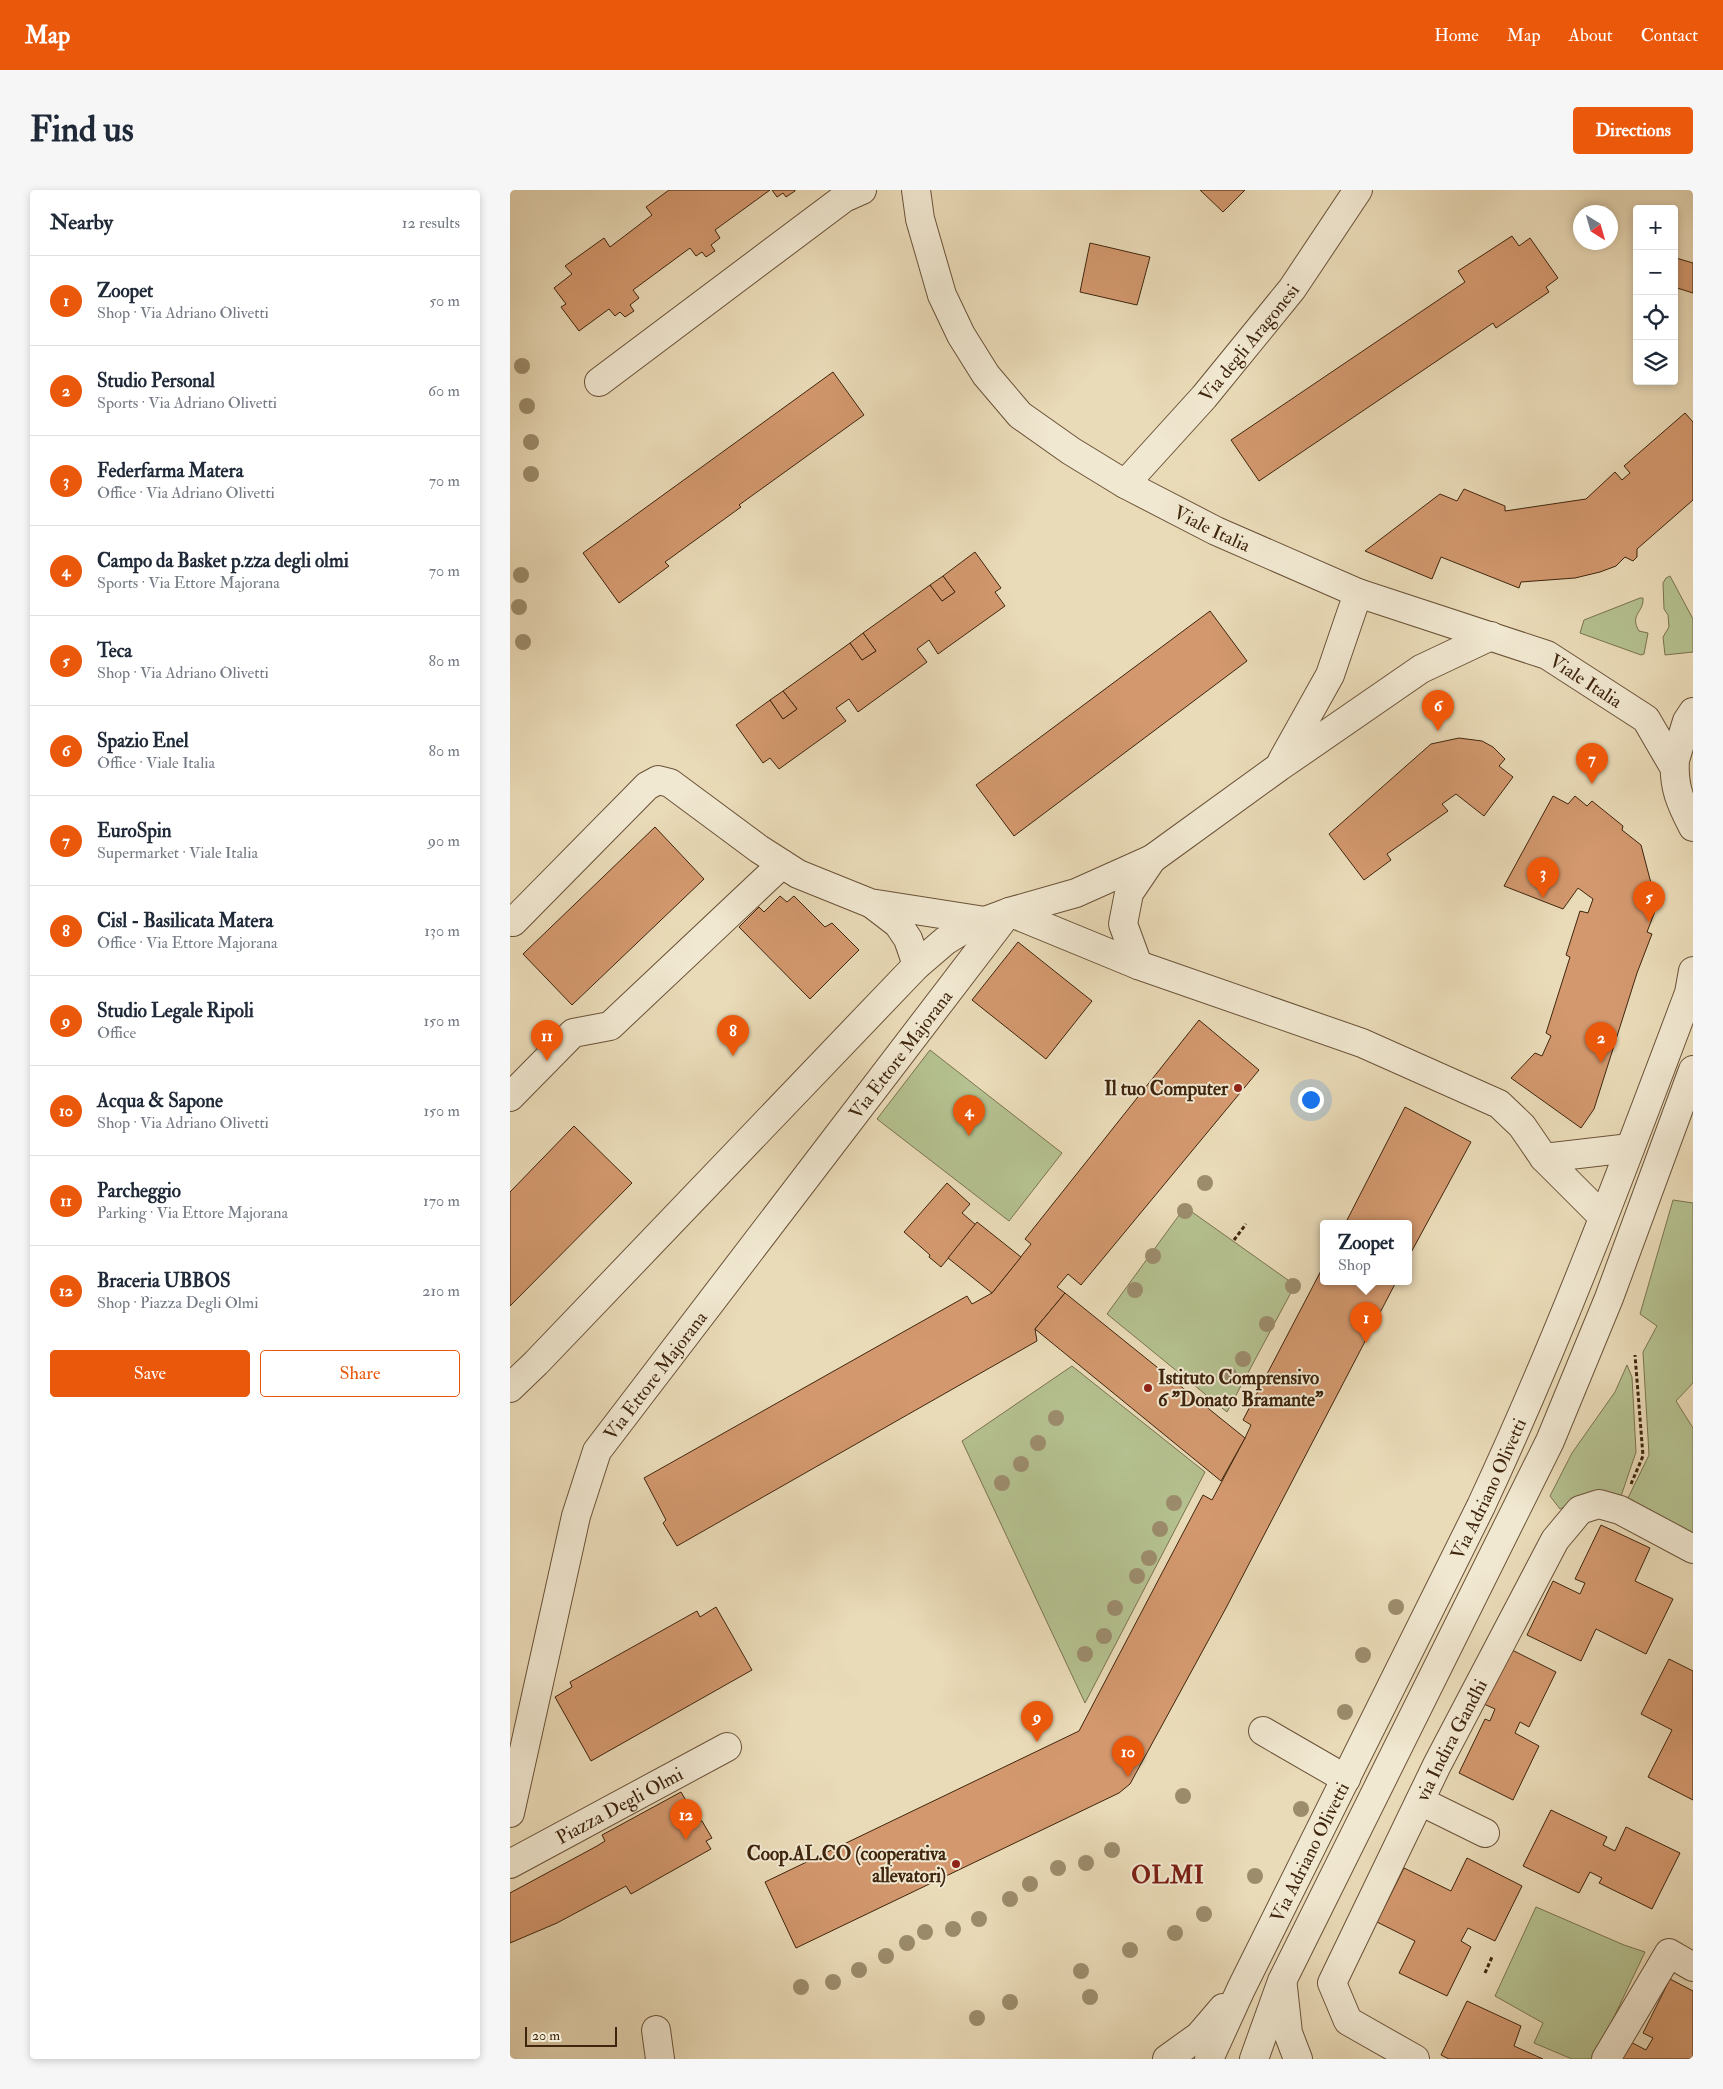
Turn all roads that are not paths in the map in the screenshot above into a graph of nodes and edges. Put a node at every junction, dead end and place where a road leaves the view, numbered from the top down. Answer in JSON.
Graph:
{"nodes":[{"id":1,"x":862,"y":190,"type":"edge"},
{"id":2,"x":916,"y":190,"type":"edge"},
{"id":3,"x":1358,"y":190,"type":"edge"},
{"id":4,"x":599,"y":382,"type":"dead end"},
{"id":5,"x":1125,"y":484,"type":"junction"},
{"id":6,"x":1358,"y":593,"type":"junction"},
{"id":7,"x":1491,"y":636,"type":"junction"},
{"id":8,"x":1693,"y":711,"type":"edge"},
{"id":9,"x":1646,"y":720,"type":"junction"},
{"id":10,"x":1279,"y":767,"type":"junction"},
{"id":11,"x":1674,"y":767,"type":"junction"},
{"id":12,"x":1693,"y":827,"type":"edge"},
{"id":13,"x":1152,"y":859,"type":"junction"},
{"id":14,"x":782,"y":864,"type":"junction"},
{"id":15,"x":870,"y":903,"type":"junction"},
{"id":16,"x":997,"y":917,"type":"junction"},
{"id":17,"x":513,"y":922,"type":"dead end"},
{"id":18,"x":917,"y":965,"type":"junction"},
{"id":19,"x":1138,"y":965,"type":"junction"},
{"id":20,"x":1693,"y":971,"type":"edge"},
{"id":21,"x":1693,"y":1070,"type":"edge"},
{"id":22,"x":510,"y":1097,"type":"edge"},
{"id":23,"x":1630,"y":1148,"type":"junction"},
{"id":24,"x":1544,"y":1158,"type":"junction"},
{"id":25,"x":1603,"y":1217,"type":"junction"},
{"id":26,"x":510,"y":1388,"type":"edge"},
{"id":27,"x":1693,"y":1549,"type":"edge"},
{"id":28,"x":1263,"y":1731,"type":"dead end"},
{"id":29,"x":727,"y":1747,"type":"dead end"},
{"id":30,"x":1346,"y":1779,"type":"junction"},
{"id":31,"x":1420,"y":1801,"type":"junction"},
{"id":32,"x":510,"y":1813,"type":"edge"},
{"id":33,"x":1485,"y":1833,"type":"dead end"},
{"id":34,"x":510,"y":1864,"type":"edge"},
{"id":35,"x":1693,"y":1967,"type":"edge"},
{"id":36,"x":1282,"y":1981,"type":"junction"},
{"id":37,"x":1241,"y":1989,"type":"junction"},
{"id":38,"x":656,"y":2030,"type":"dead end"},
{"id":39,"x":660,"y":2059,"type":"edge"},
{"id":40,"x":1167,"y":2059,"type":"edge"},
{"id":41,"x":1208,"y":2059,"type":"edge"},
{"id":42,"x":1254,"y":2059,"type":"edge"},
{"id":43,"x":1298,"y":2059,"type":"edge"},
{"id":44,"x":1415,"y":2059,"type":"edge"},
{"id":45,"x":1606,"y":2059,"type":"edge"}],
"edges":[{"from":1,"to":4,"type":"street"},
{"from":2,"to":5,"type":"street","name":"Viale Italia"},
{"from":3,"to":5,"type":"street","name":"Via degli Aragonesi"},
{"from":5,"to":6,"type":"street","name":"Viale Italia"},
{"from":6,"to":7,"type":"street","name":"Viale Italia"},
{"from":6,"to":10,"type":"street"},
{"from":7,"to":9,"type":"street","name":"Viale Italia"},
{"from":7,"to":10,"type":"street"},
{"from":8,"to":9,"type":"street"},
{"from":8,"to":11,"type":"street"},
{"from":9,"to":11,"type":"street","name":"Viale Italia"},
{"from":10,"to":13,"type":"street"},
{"from":11,"to":12,"type":"street"},
{"from":13,"to":16,"type":"street"},
{"from":13,"to":19,"type":"street"},
{"from":14,"to":15,"type":"street"},
{"from":14,"to":17,"type":"street"},
{"from":14,"to":22,"type":"street"},
{"from":15,"to":16,"type":"street"},
{"from":15,"to":18,"type":"street"},
{"from":16,"to":18,"type":"street","name":"Via Ettore Majorana"},
{"from":16,"to":19,"type":"street"},
{"from":16,"to":32,"type":"street","name":"Via Ettore Majorana"},
{"from":18,"to":26,"type":"street","name":"Via Ettore Majorana"},
{"from":19,"to":24,"type":"street"},
{"from":20,"to":23,"type":"street","name":"Via Adriano Olivetti"},
{"from":21,"to":36,"type":"street","name":"Via Adriano Olivetti"},
{"from":23,"to":24,"type":"street"},
{"from":23,"to":25,"type":"street","name":"Via Adriano Olivetti"},
{"from":24,"to":25,"type":"street"},
{"from":25,"to":30,"type":"street","name":"Via Adriano Olivetti"},
{"from":27,"to":31,"type":"street","name":"via Indira Gandhi"},
{"from":28,"to":30,"type":"street"},
{"from":29,"to":34,"type":"street","name":"Piazza Degli Olmi"},
{"from":30,"to":37,"type":"street","name":"Via Adriano Olivetti"},
{"from":31,"to":33,"type":"street"},
{"from":31,"to":44,"type":"street","name":"via Indira Gandhi"},
{"from":35,"to":45,"type":"street"},
{"from":36,"to":42,"type":"street","name":"Via Adriano Olivetti"},
{"from":36,"to":43,"type":"street"},
{"from":37,"to":40,"type":"street","name":"Via Adriano Olivetti"},
{"from":37,"to":41,"type":"street","name":"Via Adriano Olivetti"},
{"from":38,"to":39,"type":"street"}]}
